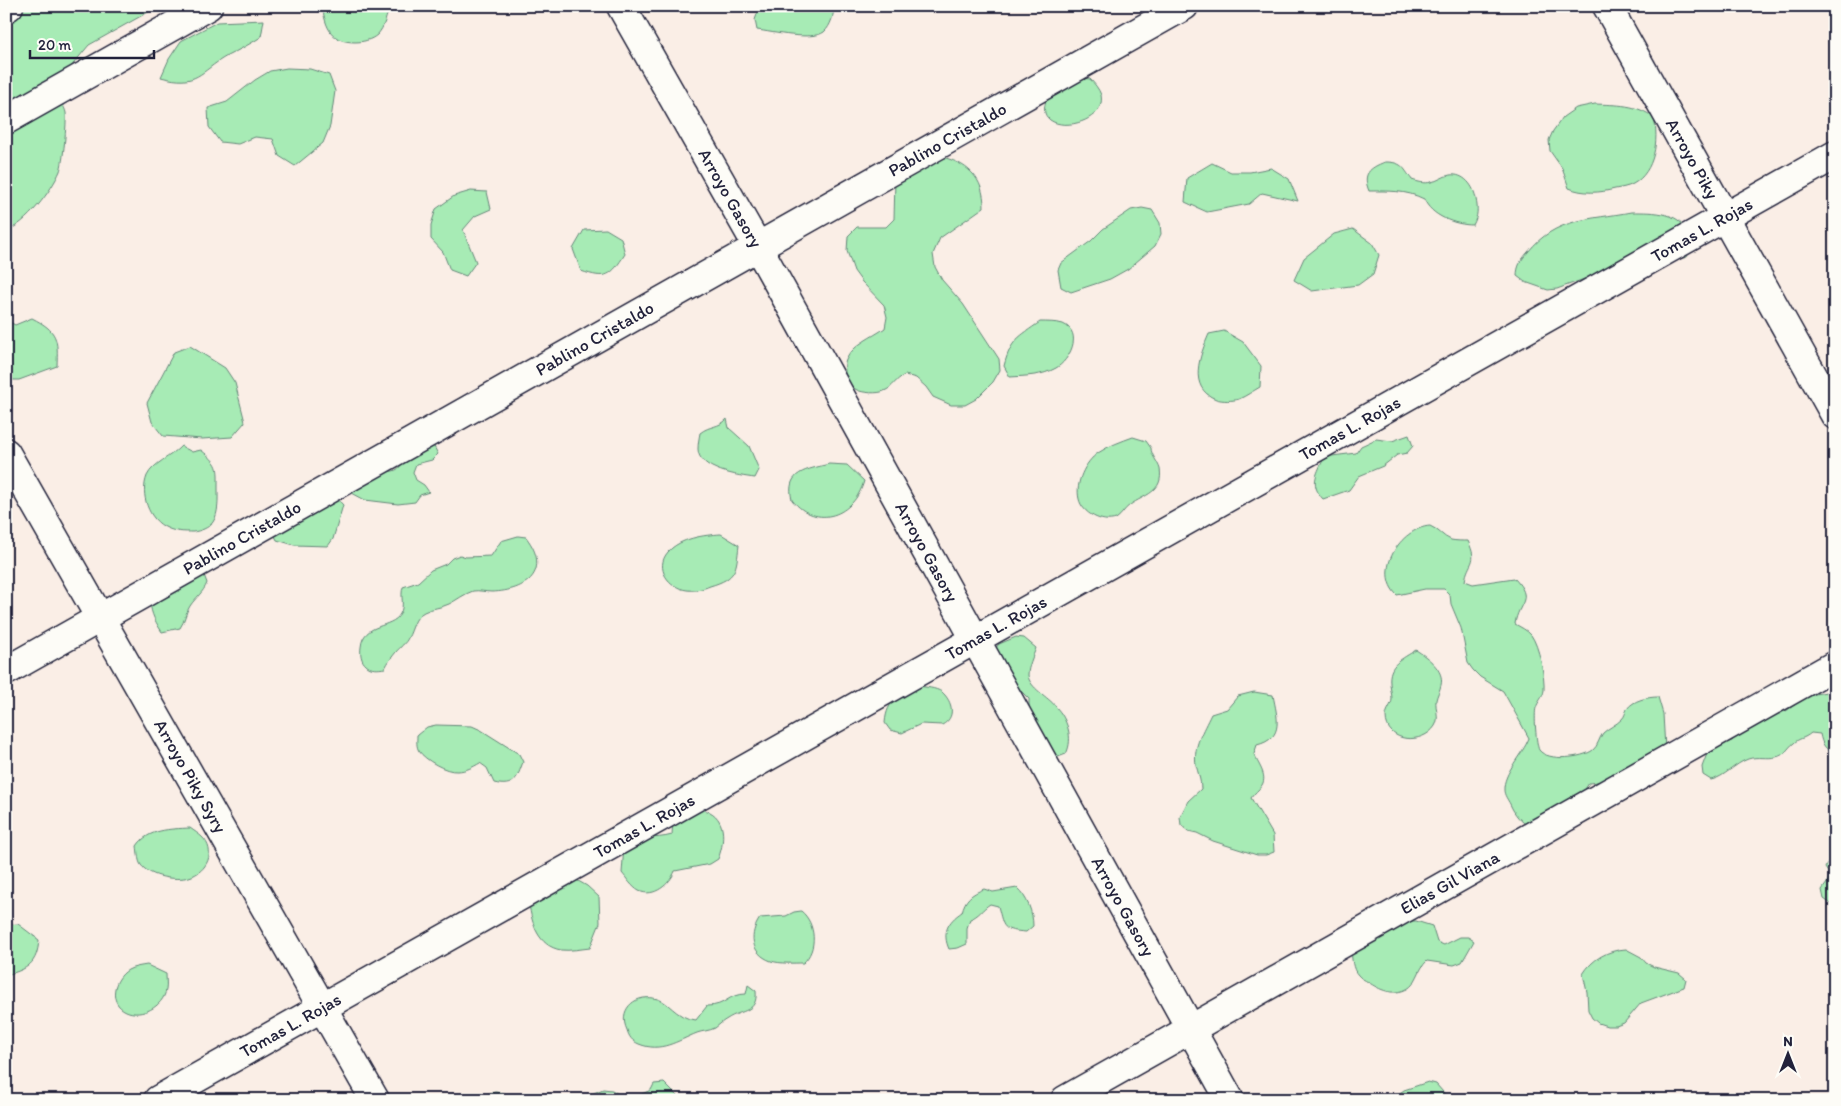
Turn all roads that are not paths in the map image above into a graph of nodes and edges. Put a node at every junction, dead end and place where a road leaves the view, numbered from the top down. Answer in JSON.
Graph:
{"nodes":[{"id":1,"x":208,"y":6,"type":"edge"},
{"id":2,"x":621,"y":6,"type":"edge"},
{"id":3,"x":1184,"y":6,"type":"edge"},
{"id":4,"x":1607,"y":6,"type":"edge"},
{"id":5,"x":6,"y":120,"type":"edge"},
{"id":6,"x":1835,"y":155,"type":"edge"},
{"id":7,"x":1724,"y":217,"type":"junction"},
{"id":8,"x":758,"y":247,"type":"junction"},
{"id":9,"x":1835,"y":415,"type":"edge"},
{"id":10,"x":6,"y":453,"type":"edge"},
{"id":11,"x":100,"y":618,"type":"junction"},
{"id":12,"x":976,"y":639,"type":"junction"},
{"id":13,"x":1835,"y":665,"type":"edge"},
{"id":14,"x":6,"y":671,"type":"edge"},
{"id":15,"x":322,"y":1007,"type":"junction"},
{"id":16,"x":1191,"y":1029,"type":"junction"},
{"id":17,"x":158,"y":1100,"type":"edge"},
{"id":18,"x":375,"y":1100,"type":"edge"},
{"id":19,"x":1065,"y":1100,"type":"edge"},
{"id":20,"x":1230,"y":1100,"type":"edge"}],
"edges":[{"from":1,"to":5,"type":"street"},
{"from":2,"to":8,"type":"street","name":"Arroyo Gasory"},
{"from":3,"to":8,"type":"street","name":"Pablino Cristaldo"},
{"from":4,"to":7,"type":"street","name":"Arroyo Piky"},
{"from":6,"to":7,"type":"street","name":"Tomas L. Rojas"},
{"from":7,"to":9,"type":"street","name":"Arroyo Piky"},
{"from":7,"to":12,"type":"street","name":"Tomas L. Rojas"},
{"from":8,"to":11,"type":"street","name":"Pablino Cristaldo"},
{"from":8,"to":12,"type":"street","name":"Arroyo Gasory"},
{"from":10,"to":11,"type":"street","name":"Arroyo Piky Syry"},
{"from":11,"to":14,"type":"street","name":"Pablino Cristaldo"},
{"from":11,"to":15,"type":"street","name":"Arroyo Piky Syry"},
{"from":12,"to":15,"type":"street","name":"Tomas L. Rojas"},
{"from":12,"to":16,"type":"street","name":"Arroyo Gasory"},
{"from":13,"to":16,"type":"street","name":"Elias Gil Viana"},
{"from":15,"to":17,"type":"street","name":"Tomas L. Rojas"},
{"from":15,"to":18,"type":"street","name":"Arroyo Piky Syry"},
{"from":16,"to":19,"type":"street","name":"Elias Gil Viana"},
{"from":16,"to":20,"type":"street","name":"Arroyo Gasory"}]}
